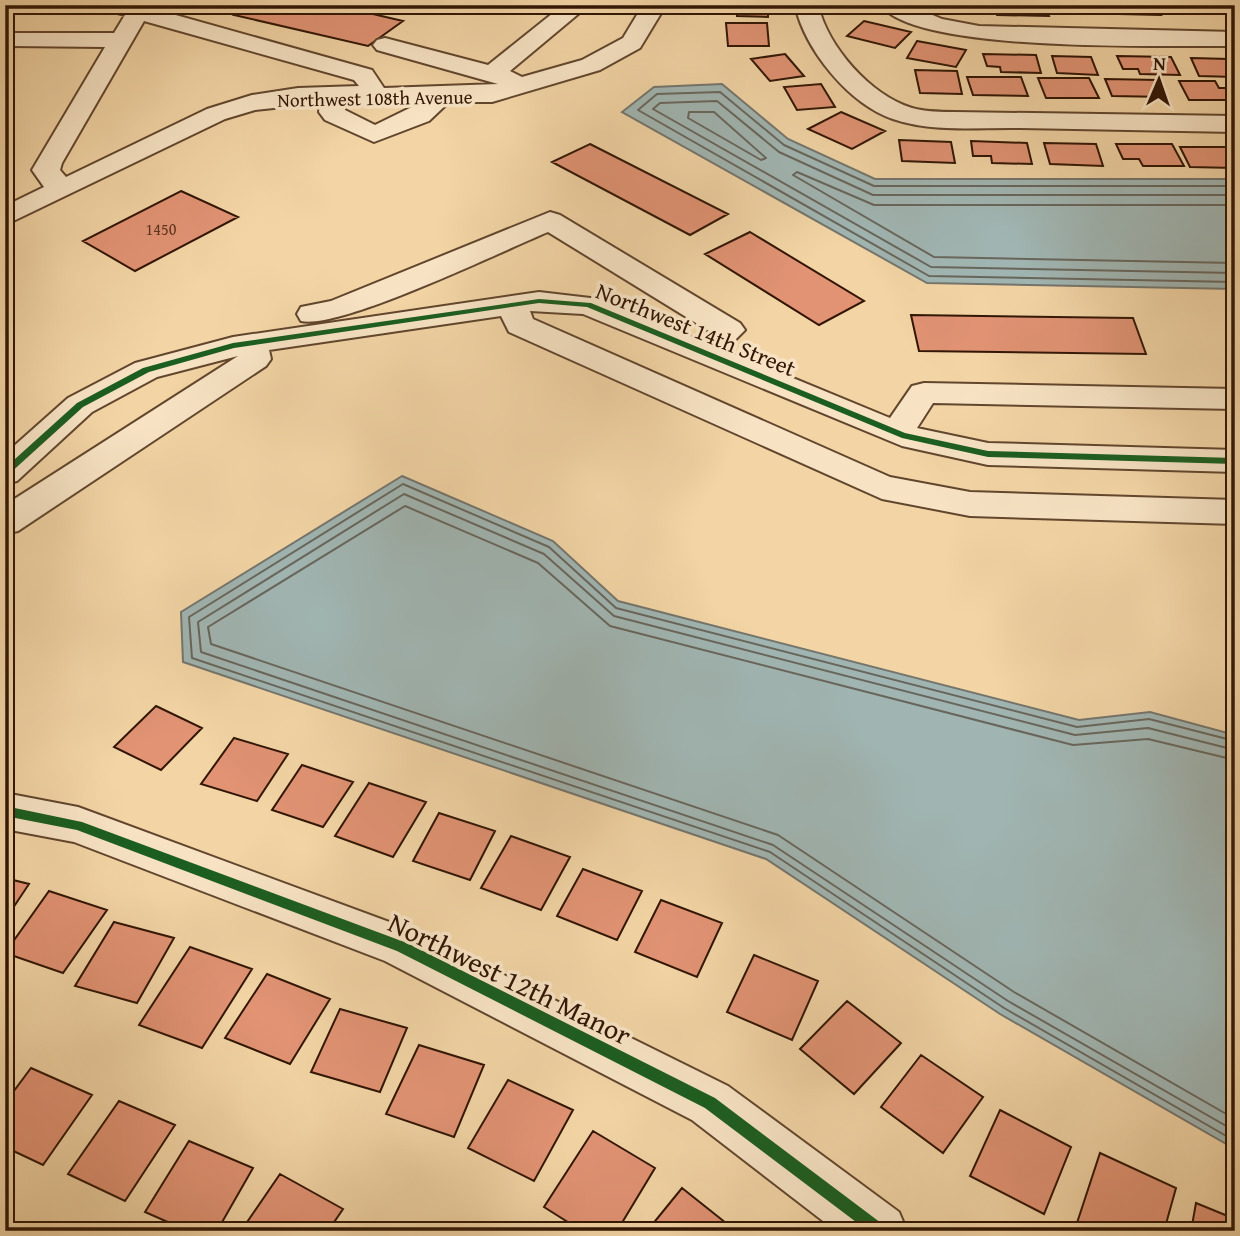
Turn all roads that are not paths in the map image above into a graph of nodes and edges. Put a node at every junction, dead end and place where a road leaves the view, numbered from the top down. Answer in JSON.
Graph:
{"nodes":[{"id":1,"x":578,"y":5,"type":"edge"},
{"id":2,"x":655,"y":5,"type":"edge"},
{"id":3,"x":806,"y":5,"type":"edge"},
{"id":4,"x":892,"y":5,"type":"edge"},
{"id":5,"x":126,"y":8,"type":"edge"},
{"id":6,"x":9,"y":39,"type":"dead end"},
{"id":7,"x":1235,"y":39,"type":"edge"},
{"id":8,"x":122,"y":40,"type":"junction"},
{"id":9,"x":385,"y":45,"type":"dead end"},
{"id":10,"x":493,"y":74,"type":"junction"},
{"id":11,"x":520,"y":87,"type":"junction"},
{"id":12,"x":334,"y":96,"type":"junction"},
{"id":13,"x":368,"y":96,"type":"junction"},
{"id":14,"x":440,"y":97,"type":"junction"},
{"id":15,"x":216,"y":114,"type":"junction"},
{"id":16,"x":1235,"y":124,"type":"edge"},
{"id":17,"x":65,"y":187,"type":"junction"},
{"id":18,"x":5,"y":216,"type":"edge"},
{"id":19,"x":5,"y":244,"type":"edge"},
{"id":20,"x":512,"y":305,"type":"junction"},
{"id":21,"x":292,"y":337,"type":"junction"},
{"id":22,"x":252,"y":343,"type":"junction"},
{"id":23,"x":704,"y":353,"type":"junction"},
{"id":24,"x":1235,"y":399,"type":"edge"},
{"id":25,"x":904,"y":435,"type":"junction"},
{"id":26,"x":1235,"y":461,"type":"edge"},
{"id":27,"x":5,"y":473,"type":"edge"},
{"id":28,"x":882,"y":487,"type":"junction"},
{"id":29,"x":1235,"y":512,"type":"edge"},
{"id":30,"x":5,"y":522,"type":"edge"},
{"id":31,"x":5,"y":811,"type":"edge"},
{"id":32,"x":880,"y":1231,"type":"edge"}],
"edges":[{"from":1,"to":10,"type":"street"},
{"from":2,"to":11,"type":"street","name":"Northwest 108th Avenue"},
{"from":3,"to":16,"type":"street"},
{"from":4,"to":7,"type":"street"},
{"from":5,"to":8,"type":"street"},
{"from":5,"to":13,"type":"street"},
{"from":6,"to":8,"type":"street"},
{"from":8,"to":17,"type":"street"},
{"from":9,"to":10,"type":"street"},
{"from":10,"to":11,"type":"street"},
{"from":11,"to":14,"type":"street","name":"Northwest 108th Avenue"},
{"from":12,"to":13,"type":"street","name":"Northwest 108th Avenue"},
{"from":12,"to":14,"type":"street"},
{"from":12,"to":15,"type":"street","name":"Northwest 108th Avenue"},
{"from":13,"to":14,"type":"street","name":"Northwest 108th Avenue"},
{"from":15,"to":17,"type":"street","name":"Northwest 108th Avenue"},
{"from":15,"to":19,"type":"street"},
{"from":17,"to":18,"type":"street","name":"Northwest 108th Avenue"},
{"from":20,"to":21,"type":"street","name":"Northwest 14th Street"},
{"from":20,"to":23,"type":"street","name":"Northwest 14th Street"},
{"from":20,"to":28,"type":"street"},
{"from":21,"to":22,"type":"street","name":"Northwest 14th Street"},
{"from":21,"to":23,"type":"street"},
{"from":22,"to":27,"type":"street","name":"Northwest 14th Street"},
{"from":22,"to":30,"type":"street"},
{"from":23,"to":25,"type":"street","name":"Northwest 14th Street"},
{"from":24,"to":25,"type":"street"},
{"from":25,"to":26,"type":"street","name":"Northwest 14th Street"},
{"from":25,"to":28,"type":"street"},
{"from":28,"to":29,"type":"street"},
{"from":31,"to":32,"type":"street","name":"Northwest 12th Manor"}]}
